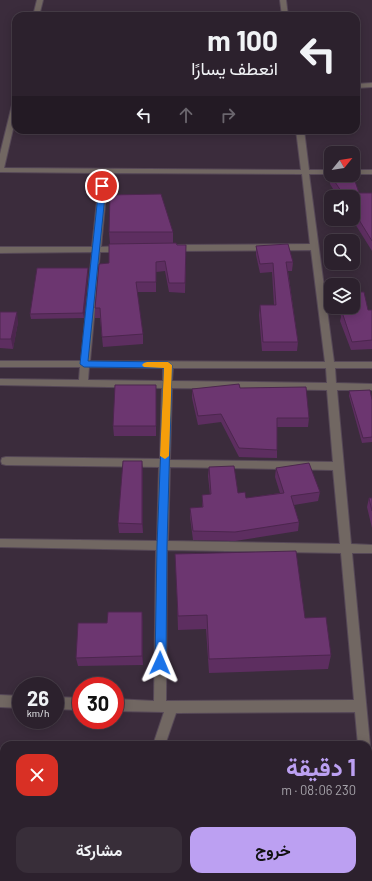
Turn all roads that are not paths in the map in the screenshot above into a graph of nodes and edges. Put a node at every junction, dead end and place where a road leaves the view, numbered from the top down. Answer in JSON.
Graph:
{"nodes":[{"id":1,"x":40,"y":0,"type":"edge"},
{"id":2,"x":283,"y":0,"type":"edge"},
{"id":3,"x":37,"y":12,"type":"edge"},
{"id":4,"x":284,"y":12,"type":"edge"},
{"id":5,"x":360,"y":86,"type":"edge"},
{"id":6,"x":372,"y":86,"type":"edge"},
{"id":7,"x":12,"y":119,"type":"edge"},
{"id":8,"x":300,"y":134,"type":"edge"},
{"id":9,"x":104,"y":170,"type":"junction"},
{"id":10,"x":305,"y":172,"type":"junction"},
{"id":11,"x":324,"y":172,"type":"edge"},
{"id":12,"x":360,"y":172,"type":"edge"},
{"id":13,"x":372,"y":172,"type":"edge"},
{"id":14,"x":315,"y":247,"type":"junction"},
{"id":15,"x":135,"y":248,"type":"edge"},
{"id":16,"x":167,"y":248,"type":"edge"},
{"id":17,"x":96,"y":249,"type":"junction"},
{"id":18,"x":0,"y":250,"type":"edge"},
{"id":19,"x":0,"y":364,"type":"edge"},
{"id":20,"x":84,"y":364,"type":"junction"},
{"id":21,"x":168,"y":365,"type":"junction"},
{"id":22,"x":330,"y":365,"type":"junction"},
{"id":23,"x":372,"y":365,"type":"edge"},
{"id":24,"x":0,"y":382,"type":"edge"},
{"id":25,"x":82,"y":383,"type":"junction"},
{"id":26,"x":168,"y":384,"type":"junction"},
{"id":27,"x":332,"y":386,"type":"junction"},
{"id":28,"x":372,"y":386,"type":"edge"},
{"id":29,"x":6,"y":460,"type":"dead end"},
{"id":30,"x":164,"y":463,"type":"junction"},
{"id":31,"x":338,"y":466,"type":"junction"},
{"id":32,"x":0,"y":543,"type":"edge"},
{"id":33,"x":162,"y":546,"type":"junction"},
{"id":34,"x":346,"y":548,"type":"junction"},
{"id":35,"x":372,"y":549,"type":"edge"},
{"id":36,"x":0,"y":701,"type":"edge"},
{"id":37,"x":12,"y":702,"type":"edge"},
{"id":38,"x":124,"y":705,"type":"edge"},
{"id":39,"x":160,"y":706,"type":"junction"},
{"id":40,"x":361,"y":706,"type":"junction"},
{"id":41,"x":172,"y":707,"type":"junction"},
{"id":42,"x":160,"y":741,"type":"edge"},
{"id":43,"x":364,"y":741,"type":"edge"}],
"edges":[{"from":1,"to":3,"type":"street"},
{"from":2,"to":4,"type":"street"},
{"from":5,"to":6,"type":"street"},
{"from":7,"to":9,"type":"street"},
{"from":8,"to":10,"type":"street"},
{"from":9,"to":10,"type":"street"},
{"from":9,"to":17,"type":"street"},
{"from":10,"to":11,"type":"street"},
{"from":10,"to":14,"type":"street"},
{"from":12,"to":13,"type":"street"},
{"from":14,"to":16,"type":"street"},
{"from":14,"to":22,"type":"street"},
{"from":15,"to":17,"type":"street"},
{"from":17,"to":18,"type":"street"},
{"from":17,"to":20,"type":"street"},
{"from":19,"to":20,"type":"street"},
{"from":20,"to":21,"type":"street"},
{"from":20,"to":25,"type":"street"},
{"from":21,"to":22,"type":"street"},
{"from":21,"to":26,"type":"street"},
{"from":22,"to":23,"type":"street"},
{"from":22,"to":27,"type":"street"},
{"from":24,"to":25,"type":"street"},
{"from":25,"to":26,"type":"street"},
{"from":26,"to":27,"type":"street"},
{"from":26,"to":30,"type":"street"},
{"from":27,"to":28,"type":"street"},
{"from":27,"to":31,"type":"street"},
{"from":29,"to":30,"type":"street"},
{"from":30,"to":31,"type":"street"},
{"from":30,"to":33,"type":"street"},
{"from":31,"to":34,"type":"street"},
{"from":32,"to":33,"type":"street"},
{"from":33,"to":34,"type":"street"},
{"from":33,"to":39,"type":"street"},
{"from":34,"to":35,"type":"street"},
{"from":34,"to":40,"type":"street"},
{"from":36,"to":37,"type":"street"},
{"from":38,"to":39,"type":"street"},
{"from":39,"to":41,"type":"street"},
{"from":40,"to":41,"type":"street"},
{"from":40,"to":43,"type":"street"},
{"from":41,"to":42,"type":"street"}]}
